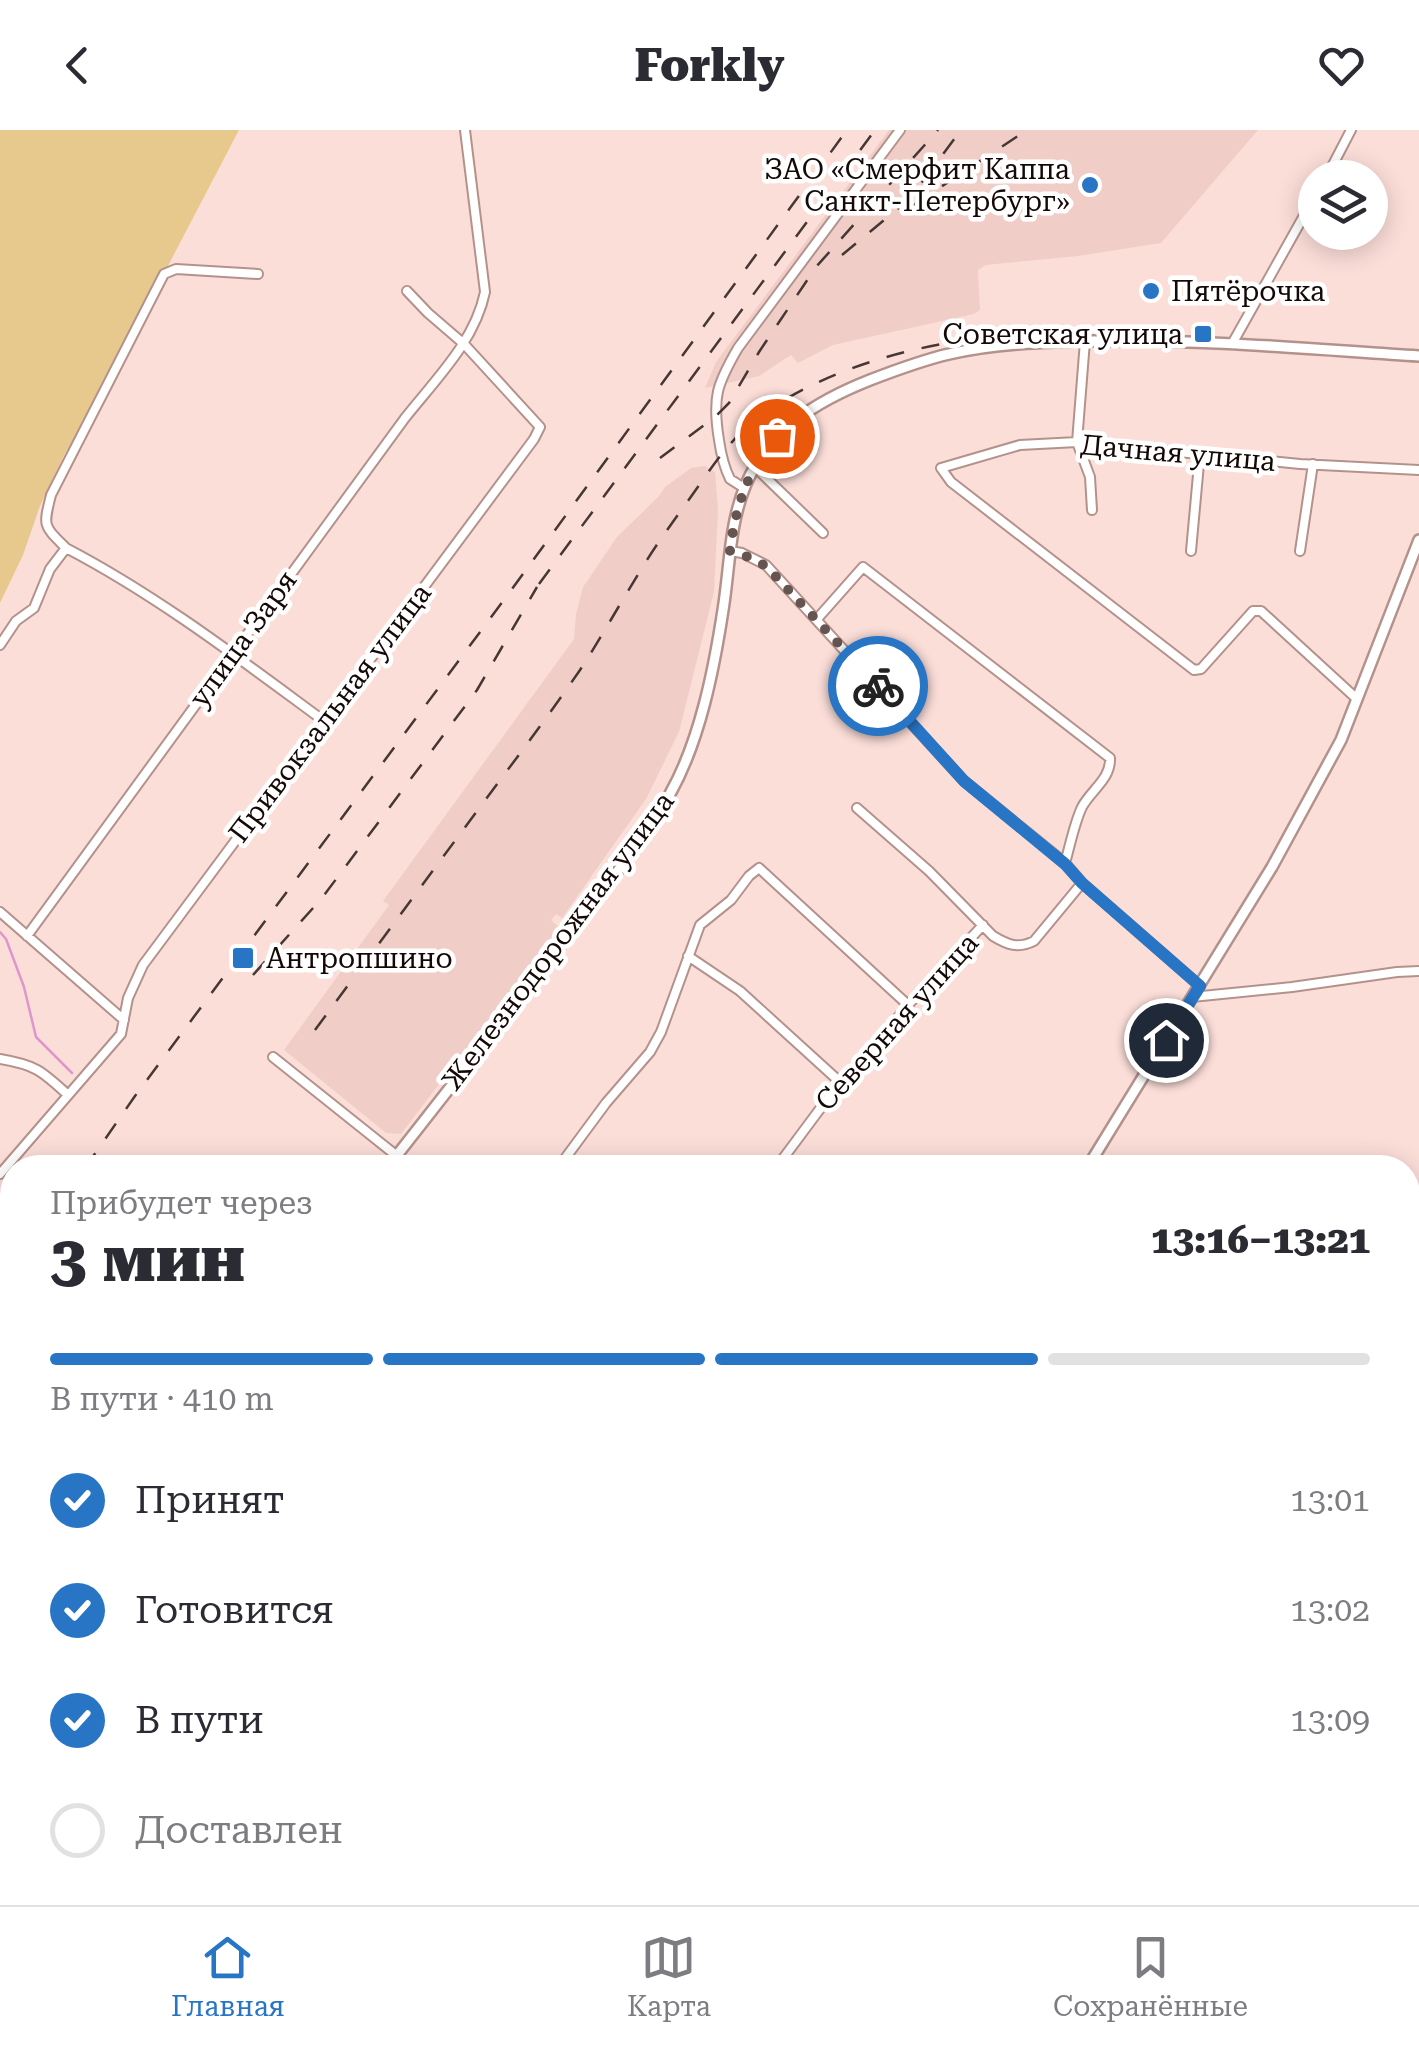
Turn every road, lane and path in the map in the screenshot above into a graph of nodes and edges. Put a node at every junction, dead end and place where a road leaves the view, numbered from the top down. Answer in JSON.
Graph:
{"nodes":[{"id":1,"x":465,"y":130,"type":"edge"},
{"id":2,"x":900,"y":130,"type":"edge"},
{"id":3,"x":1352,"y":130,"type":"edge"},
{"id":4,"x":1336,"y":160,"type":"edge"},
{"id":5,"x":1298,"y":226,"type":"edge"},
{"id":6,"x":258,"y":274,"type":"dead end"},
{"id":7,"x":407,"y":291,"type":"dead end"},
{"id":8,"x":1085,"y":341,"type":"junction"},
{"id":9,"x":464,"y":344,"type":"junction"},
{"id":10,"x":1232,"y":344,"type":"junction"},
{"id":11,"x":1419,"y":356,"type":"edge"},
{"id":12,"x":1077,"y":442,"type":"junction"},
{"id":13,"x":1200,"y":453,"type":"junction"},
{"id":14,"x":1313,"y":464,"type":"junction"},
{"id":15,"x":754,"y":466,"type":"junction"},
{"id":16,"x":1419,"y":470,"type":"edge"},
{"id":17,"x":744,"y":488,"type":"junction"},
{"id":18,"x":1092,"y":510,"type":"dead end"},
{"id":19,"x":823,"y":532,"type":"dead end"},
{"id":20,"x":1419,"y":540,"type":"edge"},
{"id":21,"x":66,"y":548,"type":"junction"},
{"id":22,"x":1300,"y":550,"type":"dead end"},
{"id":23,"x":730,"y":551,"type":"junction"},
{"id":24,"x":1191,"y":551,"type":"dead end"},
{"id":25,"x":816,"y":619,"type":"junction"},
{"id":26,"x":0,"y":645,"type":"edge"},
{"id":27,"x":232,"y":654,"type":"junction"},
{"id":28,"x":1357,"y":700,"type":"junction"},
{"id":29,"x":324,"y":721,"type":"junction"},
{"id":30,"x":857,"y":808,"type":"dead end"},
{"id":31,"x":1065,"y":864,"type":"junction"},
{"id":32,"x":1082,"y":883,"type":"junction"},
{"id":33,"x":0,"y":912,"type":"edge"},
{"id":34,"x":983,"y":926,"type":"junction"},
{"id":35,"x":27,"y":936,"type":"junction"},
{"id":36,"x":688,"y":956,"type":"junction"},
{"id":37,"x":1419,"y":971,"type":"edge"},
{"id":38,"x":1200,"y":986,"type":"junction"},
{"id":39,"x":1192,"y":997,"type":"junction"},
{"id":40,"x":908,"y":1005,"type":"junction"},
{"id":41,"x":124,"y":1020,"type":"junction"},
{"id":42,"x":273,"y":1057,"type":"dead end"},
{"id":43,"x":0,"y":1059,"type":"edge"},
{"id":44,"x":840,"y":1082,"type":"junction"},
{"id":45,"x":68,"y":1094,"type":"junction"},
{"id":46,"x":398,"y":1154,"type":"joint"},
{"id":47,"x":16,"y":1155,"type":"edge"},
{"id":48,"x":568,"y":1155,"type":"edge"},
{"id":49,"x":786,"y":1155,"type":"edge"},
{"id":50,"x":1095,"y":1155,"type":"edge"}],
"edges":[{"from":1,"to":9,"type":"street","name":"улица Заря"},
{"from":2,"to":17,"type":"street"},
{"from":3,"to":4,"type":"street"},
{"from":5,"to":10,"type":"street"},
{"from":6,"to":21,"type":"street"},
{"from":7,"to":9,"type":"street"},
{"from":8,"to":10,"type":"street","name":"Железнодорожная улица"},
{"from":8,"to":12,"type":"street"},
{"from":8,"to":15,"type":"street","name":"Железнодорожная улица"},
{"from":9,"to":27,"type":"street","name":"улица Заря"},
{"from":9,"to":29,"type":"street","name":"Привокзальная улица"},
{"from":10,"to":11,"type":"street","name":"Железнодорожная улица"},
{"from":12,"to":13,"type":"street","name":"Дачная улица"},
{"from":12,"to":18,"type":"street"},
{"from":12,"to":28,"type":"street","name":"Дачная улица"},
{"from":13,"to":14,"type":"street","name":"Дачная улица"},
{"from":13,"to":24,"type":"street"},
{"from":14,"to":16,"type":"street","name":"Дачная улица"},
{"from":14,"to":22,"type":"street"},
{"from":15,"to":17,"type":"street","name":"Железнодорожная улица"},
{"from":15,"to":19,"type":"street"},
{"from":17,"to":23,"type":"street","name":"Железнодорожная улица"},
{"from":20,"to":28,"type":"street"},
{"from":21,"to":26,"type":"street"},
{"from":21,"to":27,"type":"street"},
{"from":23,"to":25,"type":"street"},
{"from":23,"to":46,"type":"street","name":"Железнодорожная улица"},
{"from":25,"to":31,"type":"street"},
{"from":25,"to":31,"type":"street"},
{"from":27,"to":29,"type":"street"},
{"from":27,"to":35,"type":"street","name":"улица Заря"},
{"from":28,"to":38,"type":"street"},
{"from":29,"to":41,"type":"street","name":"Привокзальная улица"},
{"from":30,"to":34,"type":"street"},
{"from":31,"to":32,"type":"street"},
{"from":32,"to":34,"type":"street"},
{"from":32,"to":38,"type":"street"},
{"from":33,"to":35,"type":"street"},
{"from":34,"to":40,"type":"street","name":"Северная улица"},
{"from":35,"to":41,"type":"street"},
{"from":36,"to":40,"type":"street"},
{"from":36,"to":44,"type":"street"},
{"from":36,"to":48,"type":"street"},
{"from":37,"to":39,"type":"street"},
{"from":38,"to":39,"type":"street"},
{"from":39,"to":50,"type":"street"},
{"from":40,"to":44,"type":"street","name":"Северная улица"},
{"from":41,"to":45,"type":"street","name":"Привокзальная улица"},
{"from":42,"to":46,"type":"street"},
{"from":43,"to":45,"type":"street"},
{"from":44,"to":49,"type":"street","name":"Северная улица"},
{"from":45,"to":47,"type":"street","name":"Привокзальная улица"}]}
